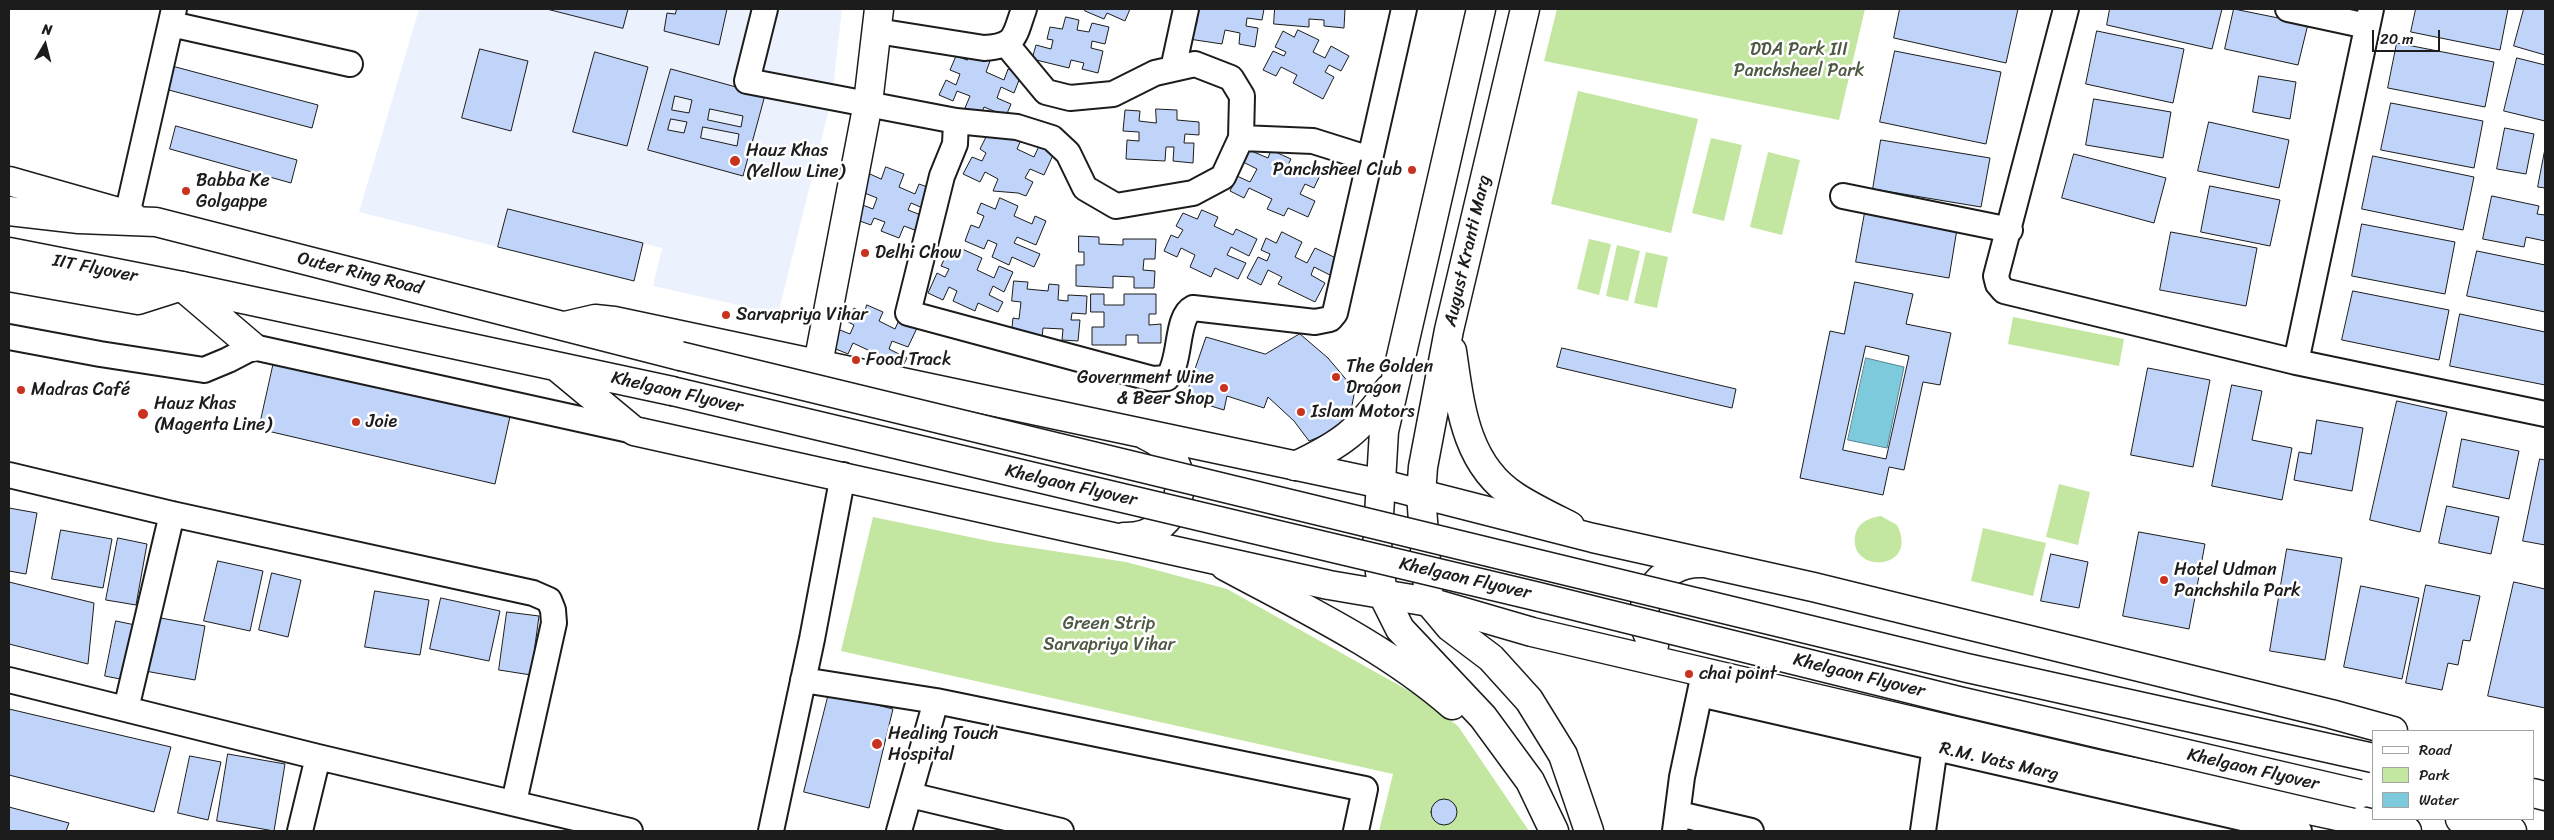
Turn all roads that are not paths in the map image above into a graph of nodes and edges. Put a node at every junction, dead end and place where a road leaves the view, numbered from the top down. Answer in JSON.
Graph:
{"nodes":[{"id":1,"x":766,"y":9,"type":"edge"},
{"id":2,"x":1024,"y":9,"type":"edge"},
{"id":3,"x":1186,"y":9,"type":"edge"},
{"id":4,"x":1404,"y":9,"type":"edge"},
{"id":5,"x":1481,"y":9,"type":"edge"},
{"id":6,"x":1526,"y":9,"type":"edge"},
{"id":7,"x":2066,"y":9,"type":"edge"},
{"id":8,"x":2288,"y":9,"type":"edge"},
{"id":9,"x":173,"y":16,"type":"edge"},
{"id":10,"x":2369,"y":18,"type":"edge"},
{"id":11,"x":878,"y":20,"type":"edge"},
{"id":12,"x":1008,"y":44,"type":"junction"},
{"id":13,"x":350,"y":64,"type":"dead end"},
{"id":14,"x":1173,"y":69,"type":"junction"},
{"id":15,"x":868,"y":103,"type":"junction"},
{"id":16,"x":956,"y":121,"type":"junction"},
{"id":17,"x":1241,"y":138,"type":"junction"},
{"id":18,"x":1370,"y":159,"type":"junction"},
{"id":19,"x":9,"y":181,"type":"edge"},
{"id":20,"x":1843,"y":196,"type":"dead end"},
{"id":21,"x":9,"y":211,"type":"edge"},
{"id":22,"x":127,"y":215,"type":"junction"},
{"id":23,"x":156,"y":222,"type":"junction"},
{"id":24,"x":2010,"y":230,"type":"junction"},
{"id":25,"x":9,"y":252,"type":"edge"},
{"id":26,"x":9,"y":277,"type":"edge"},
{"id":27,"x":182,"y":286,"type":"junction"},
{"id":28,"x":565,"y":326,"type":"junction"},
{"id":29,"x":1449,"y":330,"type":"junction"},
{"id":30,"x":9,"y":337,"type":"edge"},
{"id":31,"x":253,"y":347,"type":"junction"},
{"id":32,"x":2296,"y":362,"type":"junction"},
{"id":33,"x":818,"y":364,"type":"junction"},
{"id":34,"x":557,"y":367,"type":"junction"},
{"id":35,"x":1394,"y":383,"type":"junction"},
{"id":36,"x":2545,"y":414,"type":"edge"},
{"id":37,"x":634,"y":431,"type":"junction"},
{"id":38,"x":1139,"y":432,"type":"junction"},
{"id":39,"x":1295,"y":466,"type":"junction"},
{"id":40,"x":9,"y":475,"type":"edge"},
{"id":41,"x":843,"y":475,"type":"junction"},
{"id":42,"x":1382,"y":484,"type":"junction"},
{"id":43,"x":1421,"y":494,"type":"junction"},
{"id":44,"x":172,"y":514,"type":"junction"},
{"id":45,"x":1115,"y":537,"type":"junction"},
{"id":46,"x":1593,"y":538,"type":"junction"},
{"id":47,"x":1210,"y":558,"type":"junction"},
{"id":48,"x":1709,"y":563,"type":"junction"},
{"id":49,"x":1383,"y":595,"type":"junction"},
{"id":50,"x":1429,"y":602,"type":"junction"},
{"id":51,"x":1696,"y":678,"type":"junction"},
{"id":52,"x":9,"y":680,"type":"edge"},
{"id":53,"x":803,"y":680,"type":"junction"},
{"id":54,"x":936,"y":701,"type":"junction"},
{"id":55,"x":126,"y":709,"type":"junction"},
{"id":56,"x":2388,"y":730,"type":"edge"},
{"id":57,"x":1935,"y":747,"type":"junction"},
{"id":58,"x":1510,"y":755,"type":"junction"},
{"id":59,"x":318,"y":757,"type":"junction"},
{"id":60,"x":2372,"y":758,"type":"edge"},
{"id":61,"x":910,"y":795,"type":"junction"},
{"id":62,"x":2366,"y":796,"type":"edge"},
{"id":63,"x":514,"y":802,"type":"junction"},
{"id":64,"x":2464,"y":820,"type":"edge"},
{"id":65,"x":1677,"y":822,"type":"edge"},
{"id":66,"x":300,"y":831,"type":"edge"},
{"id":67,"x":627,"y":831,"type":"edge"},
{"id":68,"x":771,"y":831,"type":"edge"},
{"id":69,"x":899,"y":831,"type":"edge"},
{"id":70,"x":1062,"y":831,"type":"edge"},
{"id":71,"x":1356,"y":831,"type":"edge"},
{"id":72,"x":1554,"y":831,"type":"edge"},
{"id":73,"x":1589,"y":831,"type":"edge"},
{"id":74,"x":1751,"y":831,"type":"edge"},
{"id":75,"x":1922,"y":831,"type":"edge"},
{"id":76,"x":2299,"y":831,"type":"edge"},
{"id":77,"x":2406,"y":831,"type":"edge"},
{"id":78,"x":2512,"y":831,"type":"edge"}],
"edges":[{"from":1,"to":15,"type":"street"},
{"from":2,"to":12,"type":"street"},
{"from":3,"to":14,"type":"street"},
{"from":4,"to":18,"type":"street"},
{"from":5,"to":35,"type":"main road"},
{"from":6,"to":29,"type":"main road","name":"August Kranti Marg"},
{"from":7,"to":24,"type":"street"},
{"from":8,"to":10,"type":"street"},
{"from":9,"to":13,"type":"street"},
{"from":9,"to":22,"type":"street"},
{"from":10,"to":32,"type":"street"},
{"from":11,"to":12,"type":"street"},
{"from":11,"to":15,"type":"main road"},
{"from":12,"to":14,"type":"street"},
{"from":14,"to":17,"type":"street"},
{"from":15,"to":16,"type":"street"},
{"from":15,"to":33,"type":"main road"},
{"from":16,"to":17,"type":"street"},
{"from":16,"to":18,"type":"street"},
{"from":17,"to":18,"type":"street"},
{"from":19,"to":22,"type":"main road"},
{"from":20,"to":24,"type":"street"},
{"from":21,"to":23,"type":"main road"},
{"from":22,"to":23,"type":"main road"},
{"from":23,"to":28,"type":"main road","name":"Outer Ring Road"},
{"from":24,"to":32,"type":"street"},
{"from":25,"to":27,"type":"main road","name":"IIT Flyover"},
{"from":26,"to":27,"type":"main road"},
{"from":27,"to":31,"type":"main road"},
{"from":27,"to":34,"type":"main road"},
{"from":28,"to":33,"type":"main road"},
{"from":28,"to":60,"type":"main road","name":"Khelgaon Flyover","bridge":true},
{"from":29,"to":43,"type":"main road","name":"August Kranti Marg"},
{"from":29,"to":46,"type":"main road"},
{"from":30,"to":31,"type":"street"},
{"from":31,"to":37,"type":"street"},
{"from":32,"to":36,"type":"street"},
{"from":33,"to":38,"type":"main road"},
{"from":34,"to":37,"type":"main road"},
{"from":34,"to":62,"type":"main road","name":"Khelgaon Flyover","bridge":true},
{"from":35,"to":39,"type":"main road"},
{"from":35,"to":42,"type":"main road"},
{"from":37,"to":41,"type":"main road"},
{"from":38,"to":39,"type":"main road"},
{"from":38,"to":45,"type":"main road"},
{"from":39,"to":42,"type":"main road"},
{"from":40,"to":44,"type":"street"},
{"from":41,"to":45,"type":"main road"},
{"from":41,"to":53,"type":"street"},
{"from":42,"to":43,"type":"main road"},
{"from":42,"to":49,"type":"main road"},
{"from":43,"to":46,"type":"main road"},
{"from":43,"to":50,"type":"main road","name":"August Kranti Marg"},
{"from":44,"to":55,"type":"street"},
{"from":44,"to":63,"type":"street"},
{"from":45,"to":47,"type":"main road"},
{"from":46,"to":48,"type":"main road"},
{"from":47,"to":49,"type":"main road"},
{"from":47,"to":58,"type":"main road"},
{"from":48,"to":51,"type":"main road"},
{"from":48,"to":56,"type":"main road"},
{"from":49,"to":50,"type":"main road"},
{"from":49,"to":58,"type":"main road"},
{"from":50,"to":51,"type":"main road"},
{"from":50,"to":73,"type":"main road"},
{"from":51,"to":57,"type":"street","name":"R.M. Vats Marg"},
{"from":51,"to":65,"type":"street"},
{"from":51,"to":77,"type":"main road"},
{"from":52,"to":55,"type":"street"},
{"from":53,"to":54,"type":"street"},
{"from":53,"to":68,"type":"street"},
{"from":54,"to":61,"type":"street"},
{"from":54,"to":71,"type":"street"},
{"from":55,"to":59,"type":"street"},
{"from":57,"to":75,"type":"street"},
{"from":57,"to":76,"type":"street","name":"R.M. Vats Marg"},
{"from":58,"to":72,"type":"main road"},
{"from":59,"to":63,"type":"street"},
{"from":59,"to":66,"type":"street"},
{"from":61,"to":69,"type":"street"},
{"from":61,"to":70,"type":"street"},
{"from":63,"to":67,"type":"street"},
{"from":64,"to":78,"type":"main road"},
{"from":65,"to":74,"type":"street"}]}
